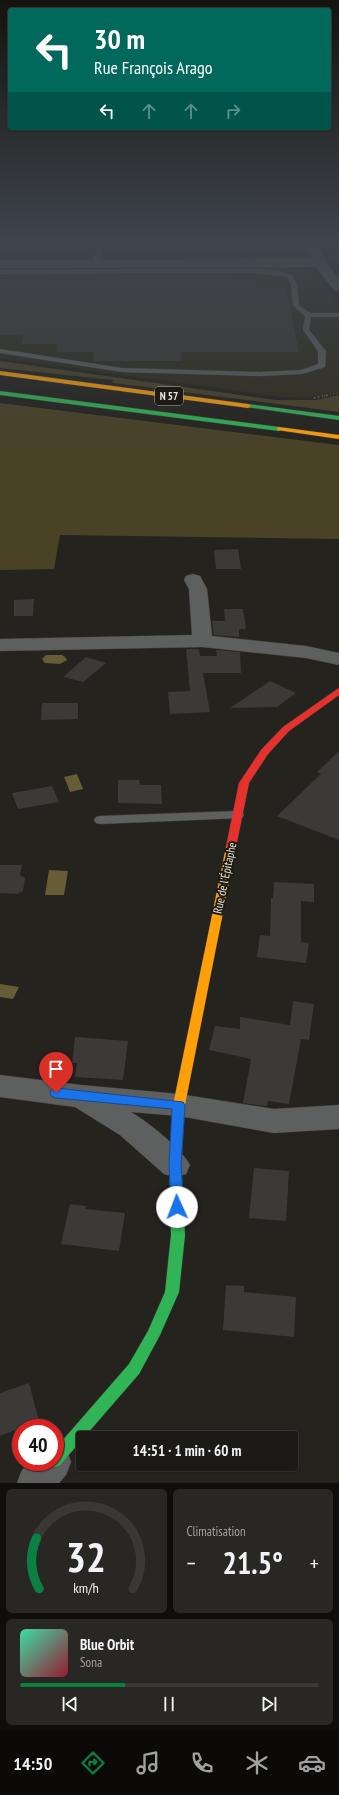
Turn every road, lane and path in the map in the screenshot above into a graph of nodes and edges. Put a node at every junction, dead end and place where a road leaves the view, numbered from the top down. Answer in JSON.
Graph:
{"nodes":[{"id":1,"x":308,"y":315,"type":"joint"},
{"id":2,"x":339,"y":315,"type":"edge"},
{"id":3,"x":0,"y":351,"type":"edge"},
{"id":4,"x":0,"y":373,"type":"edge"},
{"id":5,"x":0,"y":393,"type":"edge"},
{"id":6,"x":339,"y":418,"type":"edge"},
{"id":7,"x":339,"y":437,"type":"edge"},
{"id":8,"x":193,"y":580,"type":"dead end"},
{"id":9,"x":202,"y":641,"type":"junction"},
{"id":10,"x":0,"y":645,"type":"edge"},
{"id":11,"x":339,"y":660,"type":"edge"},
{"id":12,"x":337,"y":694,"type":"edge"},
{"id":13,"x":238,"y":815,"type":"junction"},
{"id":14,"x":100,"y":820,"type":"dead end"},
{"id":15,"x":0,"y":1086,"type":"edge"},
{"id":16,"x":81,"y":1096,"type":"junction"},
{"id":17,"x":179,"y":1105,"type":"junction"},
{"id":18,"x":339,"y":1117,"type":"edge"},
{"id":19,"x":175,"y":1165,"type":"junction"},
{"id":20,"x":64,"y":1450,"type":"edge"},
{"id":21,"x":45,"y":1471,"type":"edge"},
{"id":22,"x":35,"y":1483,"type":"edge"}],
"edges":[{"from":1,"to":2,"type":"lane"},
{"from":1,"to":3,"type":"lane"},
{"from":4,"to":6,"type":"main road","number":"N 57"},
{"from":5,"to":7,"type":"main road","number":"N 57"},
{"from":8,"to":9,"type":"street"},
{"from":9,"to":10,"type":"street"},
{"from":9,"to":11,"type":"street"},
{"from":12,"to":13,"type":"main road","name":"Rue de l'Épitaphe"},
{"from":13,"to":14,"type":"lane"},
{"from":13,"to":17,"type":"main road","name":"Rue de l'Épitaphe"},
{"from":15,"to":16,"type":"street"},
{"from":16,"to":17,"type":"street"},
{"from":16,"to":19,"type":"street"},
{"from":17,"to":18,"type":"street"},
{"from":17,"to":19,"type":"main road","name":"Rue de l'Épitaphe"},
{"from":19,"to":20,"type":"main road","name":"Rue de l'Épitaphe"},
{"from":21,"to":22,"type":"street"}]}
